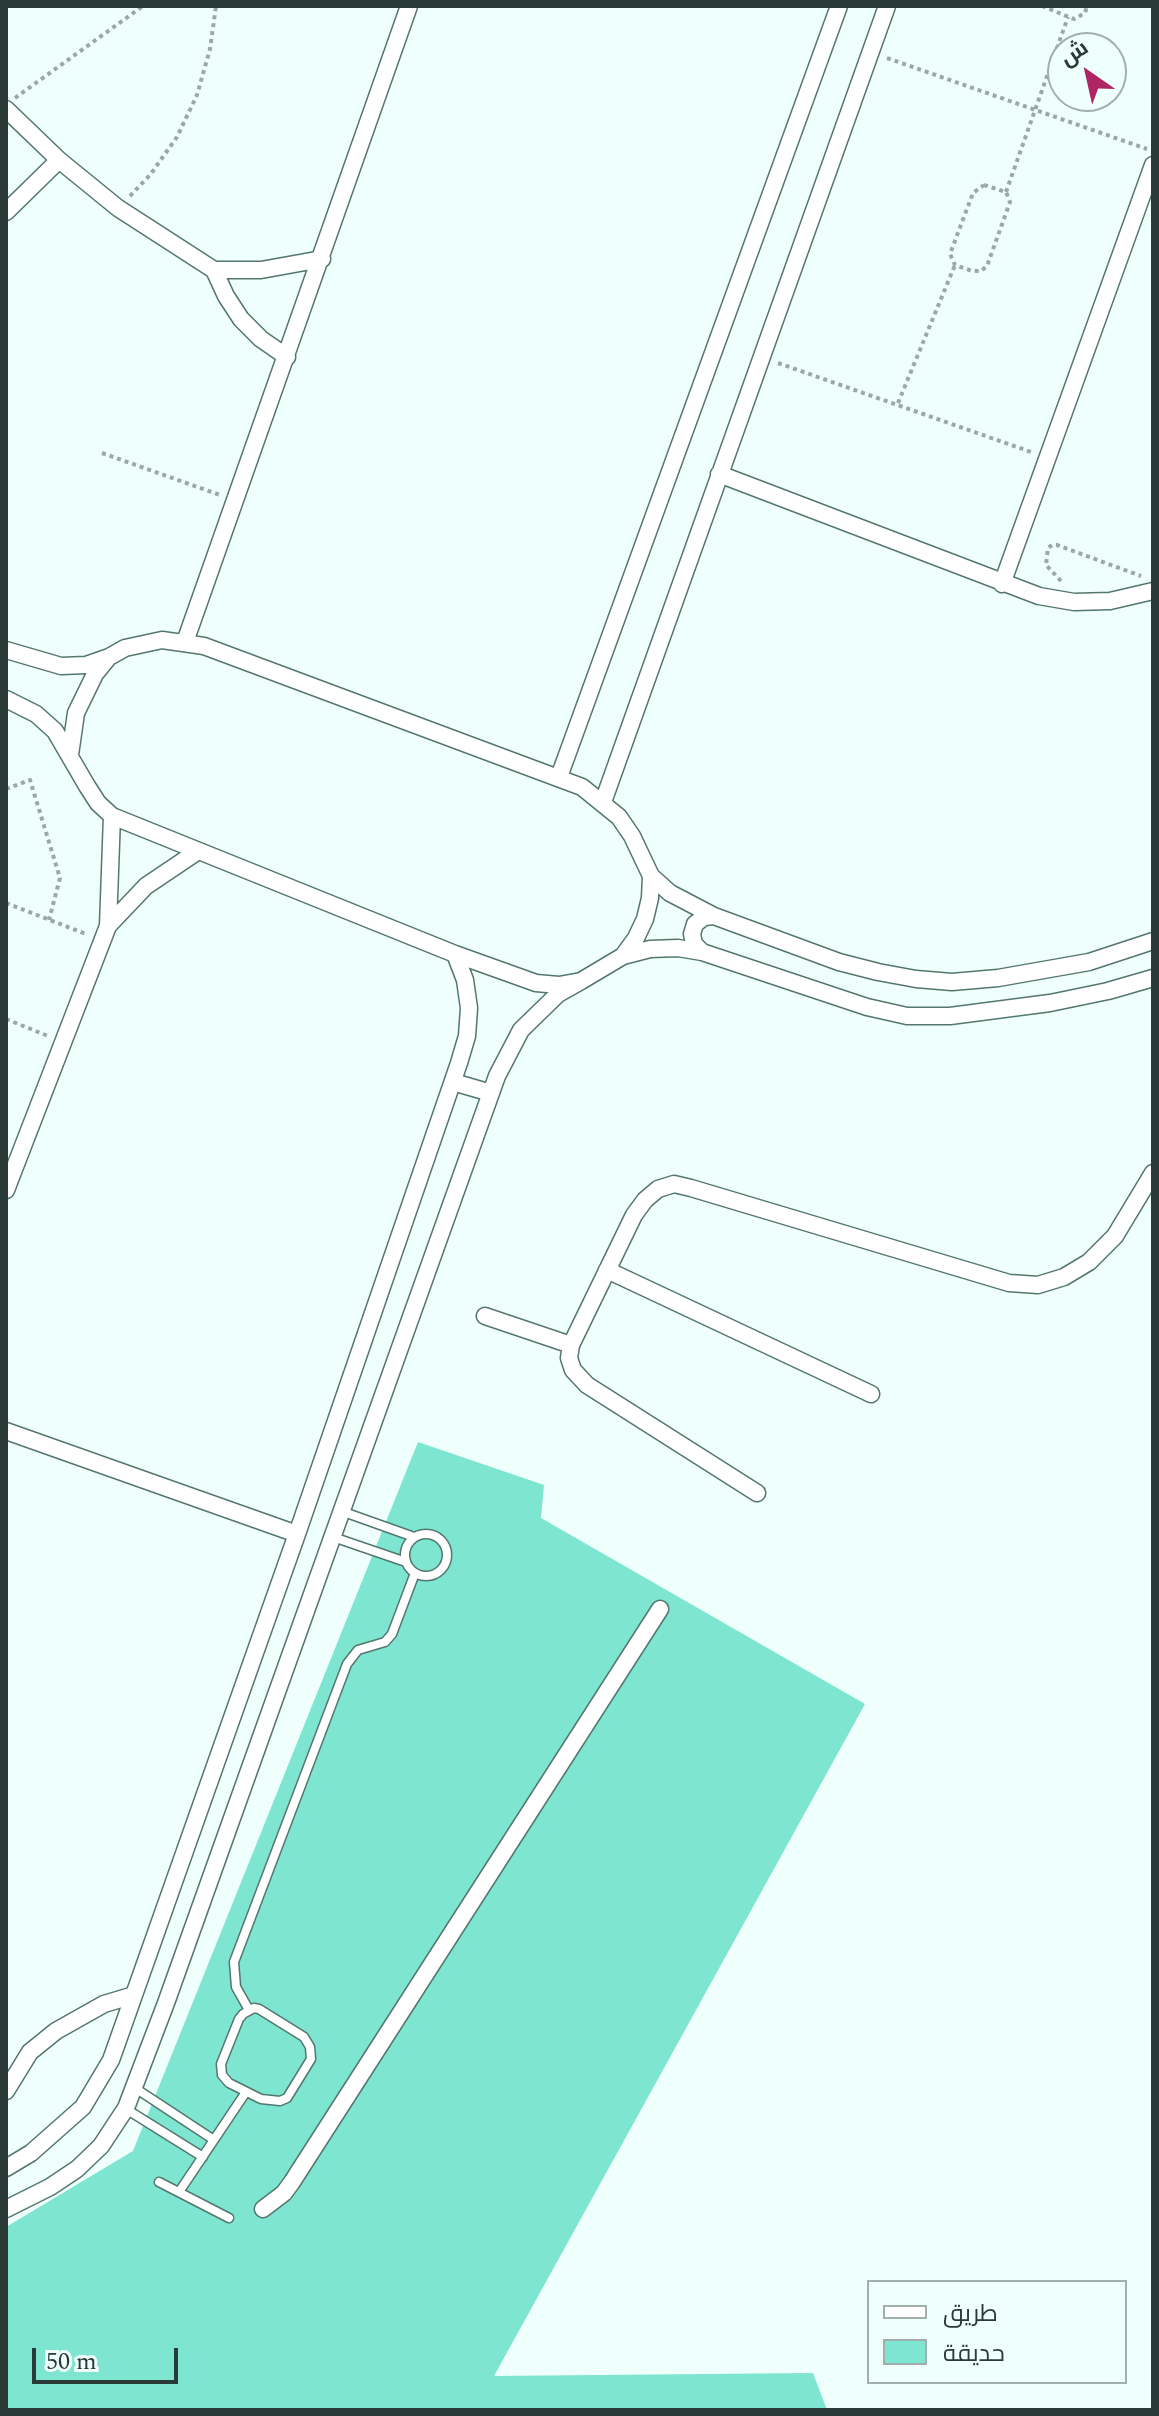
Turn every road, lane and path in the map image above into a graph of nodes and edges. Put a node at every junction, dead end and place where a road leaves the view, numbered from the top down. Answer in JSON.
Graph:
{"nodes":[{"id":1,"x":143,"y":6,"type":"edge"},
{"id":2,"x":216,"y":6,"type":"edge"},
{"id":3,"x":409,"y":6,"type":"edge"},
{"id":4,"x":839,"y":6,"type":"edge"},
{"id":5,"x":887,"y":6,"type":"edge"},
{"id":6,"x":1042,"y":6,"type":"edge"},
{"id":7,"x":1087,"y":6,"type":"edge"},
{"id":8,"x":1068,"y":17,"type":"junction"},
{"id":9,"x":870,"y":53,"type":"junction"},
{"id":10,"x":6,"y":106,"type":"edge"},
{"id":11,"x":1036,"y":110,"type":"junction"},
{"id":12,"x":1153,"y":151,"type":"edge"},
{"id":13,"x":59,"y":160,"type":"junction"},
{"id":14,"x":1153,"y":165,"type":"edge"},
{"id":15,"x":1006,"y":192,"type":"junction"},
{"id":16,"x":118,"y":208,"type":"junction"},
{"id":17,"x":6,"y":212,"type":"edge"},
{"id":18,"x":322,"y":259,"type":"junction"},
{"id":19,"x":955,"y":265,"type":"junction"},
{"id":20,"x":214,"y":270,"type":"junction"},
{"id":21,"x":287,"y":357,"type":"junction"},
{"id":22,"x":761,"y":358,"type":"junction"},
{"id":23,"x":898,"y":403,"type":"junction"},
{"id":24,"x":102,"y":453,"type":"dead end"},
{"id":25,"x":1048,"y":458,"type":"junction"},
{"id":26,"x":719,"y":474,"type":"junction"},
{"id":27,"x":235,"y":501,"type":"junction"},
{"id":28,"x":1064,"y":582,"type":"dead end"},
{"id":29,"x":1002,"y":584,"type":"junction"},
{"id":30,"x":1152,"y":586,"type":"edge"},
{"id":31,"x":185,"y":642,"type":"junction"},
{"id":32,"x":6,"y":650,"type":"edge"},
{"id":33,"x":109,"y":657,"type":"junction"},
{"id":34,"x":6,"y":699,"type":"edge"},
{"id":35,"x":70,"y":755,"type":"junction"},
{"id":36,"x":559,"y":777,"type":"junction"},
{"id":37,"x":6,"y":789,"type":"edge"},
{"id":38,"x":603,"y":802,"type":"junction"},
{"id":39,"x":112,"y":816,"type":"junction"},
{"id":40,"x":198,"y":851,"type":"junction"},
{"id":41,"x":651,"y":876,"type":"junction"},
{"id":42,"x":6,"y":903,"type":"edge"},
{"id":43,"x":714,"y":916,"type":"junction"},
{"id":44,"x":49,"y":920,"type":"junction"},
{"id":45,"x":105,"y":934,"type":"junction"},
{"id":46,"x":1153,"y":941,"type":"edge"},
{"id":47,"x":702,"y":952,"type":"junction"},
{"id":48,"x":455,"y":954,"type":"junction"},
{"id":49,"x":623,"y":956,"type":"junction"},
{"id":50,"x":1153,"y":978,"type":"edge"},
{"id":51,"x":581,"y":981,"type":"junction"},
{"id":52,"x":6,"y":1019,"type":"edge"},
{"id":53,"x":63,"y":1042,"type":"junction"},
{"id":54,"x":453,"y":1082,"type":"junction"},
{"id":55,"x":491,"y":1093,"type":"junction"},
{"id":56,"x":1153,"y":1173,"type":"edge"},
{"id":57,"x":6,"y":1190,"type":"edge"},
{"id":58,"x":607,"y":1270,"type":"junction"},
{"id":59,"x":485,"y":1316,"type":"dead end"},
{"id":60,"x":571,"y":1345,"type":"junction"},
{"id":61,"x":871,"y":1394,"type":"dead end"},
{"id":62,"x":6,"y":1431,"type":"edge"},
{"id":63,"x":757,"y":1493,"type":"dead end"},
{"id":64,"x":341,"y":1511,"type":"junction"},
{"id":65,"x":297,"y":1534,"type":"junction"},
{"id":66,"x":332,"y":1536,"type":"junction"},
{"id":67,"x":414,"y":1537,"type":"junction"},
{"id":68,"x":406,"y":1562,"type":"junction"},
{"id":69,"x":415,"y":1573,"type":"junction"},
{"id":70,"x":660,"y":1609,"type":"dead end"},
{"id":71,"x":134,"y":1995,"type":"junction"},
{"id":72,"x":249,"y":2010,"type":"junction"},
{"id":73,"x":135,"y":2088,"type":"junction"},
{"id":74,"x":6,"y":2091,"type":"edge"},
{"id":75,"x":246,"y":2092,"type":"junction"},
{"id":76,"x":126,"y":2108,"type":"junction"},
{"id":77,"x":214,"y":2140,"type":"junction"},
{"id":78,"x":203,"y":2157,"type":"junction"},
{"id":79,"x":6,"y":2168,"type":"edge"},
{"id":80,"x":159,"y":2182,"type":"dead end"},
{"id":81,"x":179,"y":2192,"type":"junction"},
{"id":82,"x":6,"y":2209,"type":"edge"},
{"id":83,"x":263,"y":2209,"type":"dead end"},
{"id":84,"x":229,"y":2218,"type":"dead end"}],
"edges":[{"from":1,"to":10,"type":"path"},
{"from":2,"to":16,"type":"path"},
{"from":3,"to":18,"type":"street"},
{"from":4,"to":36,"type":"street"},
{"from":5,"to":9,"type":"street"},
{"from":6,"to":8,"type":"path"},
{"from":7,"to":8,"type":"path"},
{"from":8,"to":11,"type":"path"},
{"from":9,"to":11,"type":"path"},
{"from":9,"to":22,"type":"street"},
{"from":10,"to":13,"type":"street"},
{"from":11,"to":12,"type":"path"},
{"from":11,"to":15,"type":"path"},
{"from":13,"to":16,"type":"street"},
{"from":13,"to":17,"type":"street"},
{"from":14,"to":25,"type":"street"},
{"from":15,"to":19,"type":"path"},
{"from":15,"to":19,"type":"path"},
{"from":16,"to":20,"type":"street"},
{"from":18,"to":20,"type":"street"},
{"from":18,"to":21,"type":"street"},
{"from":19,"to":23,"type":"path"},
{"from":20,"to":21,"type":"street"},
{"from":21,"to":27,"type":"street"},
{"from":22,"to":23,"type":"path"},
{"from":22,"to":26,"type":"street"},
{"from":23,"to":25,"type":"path"},
{"from":24,"to":27,"type":"path"},
{"from":25,"to":29,"type":"street"},
{"from":26,"to":29,"type":"street"},
{"from":26,"to":38,"type":"street"},
{"from":27,"to":31,"type":"street"},
{"from":28,"to":30,"type":"path"},
{"from":29,"to":30,"type":"street"},
{"from":31,"to":33,"type":"street"},
{"from":31,"to":36,"type":"street"},
{"from":32,"to":33,"type":"street"},
{"from":33,"to":35,"type":"street"},
{"from":34,"to":35,"type":"street"},
{"from":35,"to":39,"type":"street"},
{"from":36,"to":38,"type":"street"},
{"from":37,"to":44,"type":"path"},
{"from":38,"to":41,"type":"street"},
{"from":39,"to":40,"type":"street"},
{"from":39,"to":45,"type":"street"},
{"from":40,"to":45,"type":"street"},
{"from":40,"to":48,"type":"street"},
{"from":41,"to":43,"type":"street"},
{"from":41,"to":49,"type":"street"},
{"from":42,"to":44,"type":"path"},
{"from":43,"to":46,"type":"street"},
{"from":43,"to":47,"type":"street"},
{"from":44,"to":45,"type":"path"},
{"from":45,"to":53,"type":"street"},
{"from":47,"to":49,"type":"street"},
{"from":47,"to":50,"type":"street"},
{"from":48,"to":51,"type":"street"},
{"from":48,"to":54,"type":"street"},
{"from":49,"to":51,"type":"street"},
{"from":51,"to":55,"type":"street"},
{"from":52,"to":53,"type":"path"},
{"from":53,"to":57,"type":"street"},
{"from":54,"to":55,"type":"street"},
{"from":54,"to":65,"type":"street"},
{"from":55,"to":64,"type":"street"},
{"from":56,"to":58,"type":"street"},
{"from":58,"to":60,"type":"street"},
{"from":58,"to":61,"type":"street"},
{"from":59,"to":60,"type":"street"},
{"from":60,"to":63,"type":"street"},
{"from":62,"to":65,"type":"street"},
{"from":64,"to":66,"type":"street"},
{"from":64,"to":67,"type":"lane"},
{"from":65,"to":71,"type":"street"},
{"from":66,"to":68,"type":"lane"},
{"from":66,"to":73,"type":"street"},
{"from":67,"to":68,"type":"lane"},
{"from":67,"to":69,"type":"lane"},
{"from":68,"to":69,"type":"lane"},
{"from":69,"to":72,"type":"lane"},
{"from":70,"to":83,"type":"street"},
{"from":71,"to":74,"type":"street"},
{"from":71,"to":79,"type":"street"},
{"from":72,"to":75,"type":"lane"},
{"from":72,"to":75,"type":"lane"},
{"from":73,"to":76,"type":"street"},
{"from":73,"to":77,"type":"lane"},
{"from":75,"to":77,"type":"lane"},
{"from":76,"to":78,"type":"lane"},
{"from":76,"to":82,"type":"street"},
{"from":77,"to":78,"type":"lane"},
{"from":78,"to":81,"type":"lane"},
{"from":80,"to":81,"type":"lane"},
{"from":81,"to":84,"type":"lane"}]}
